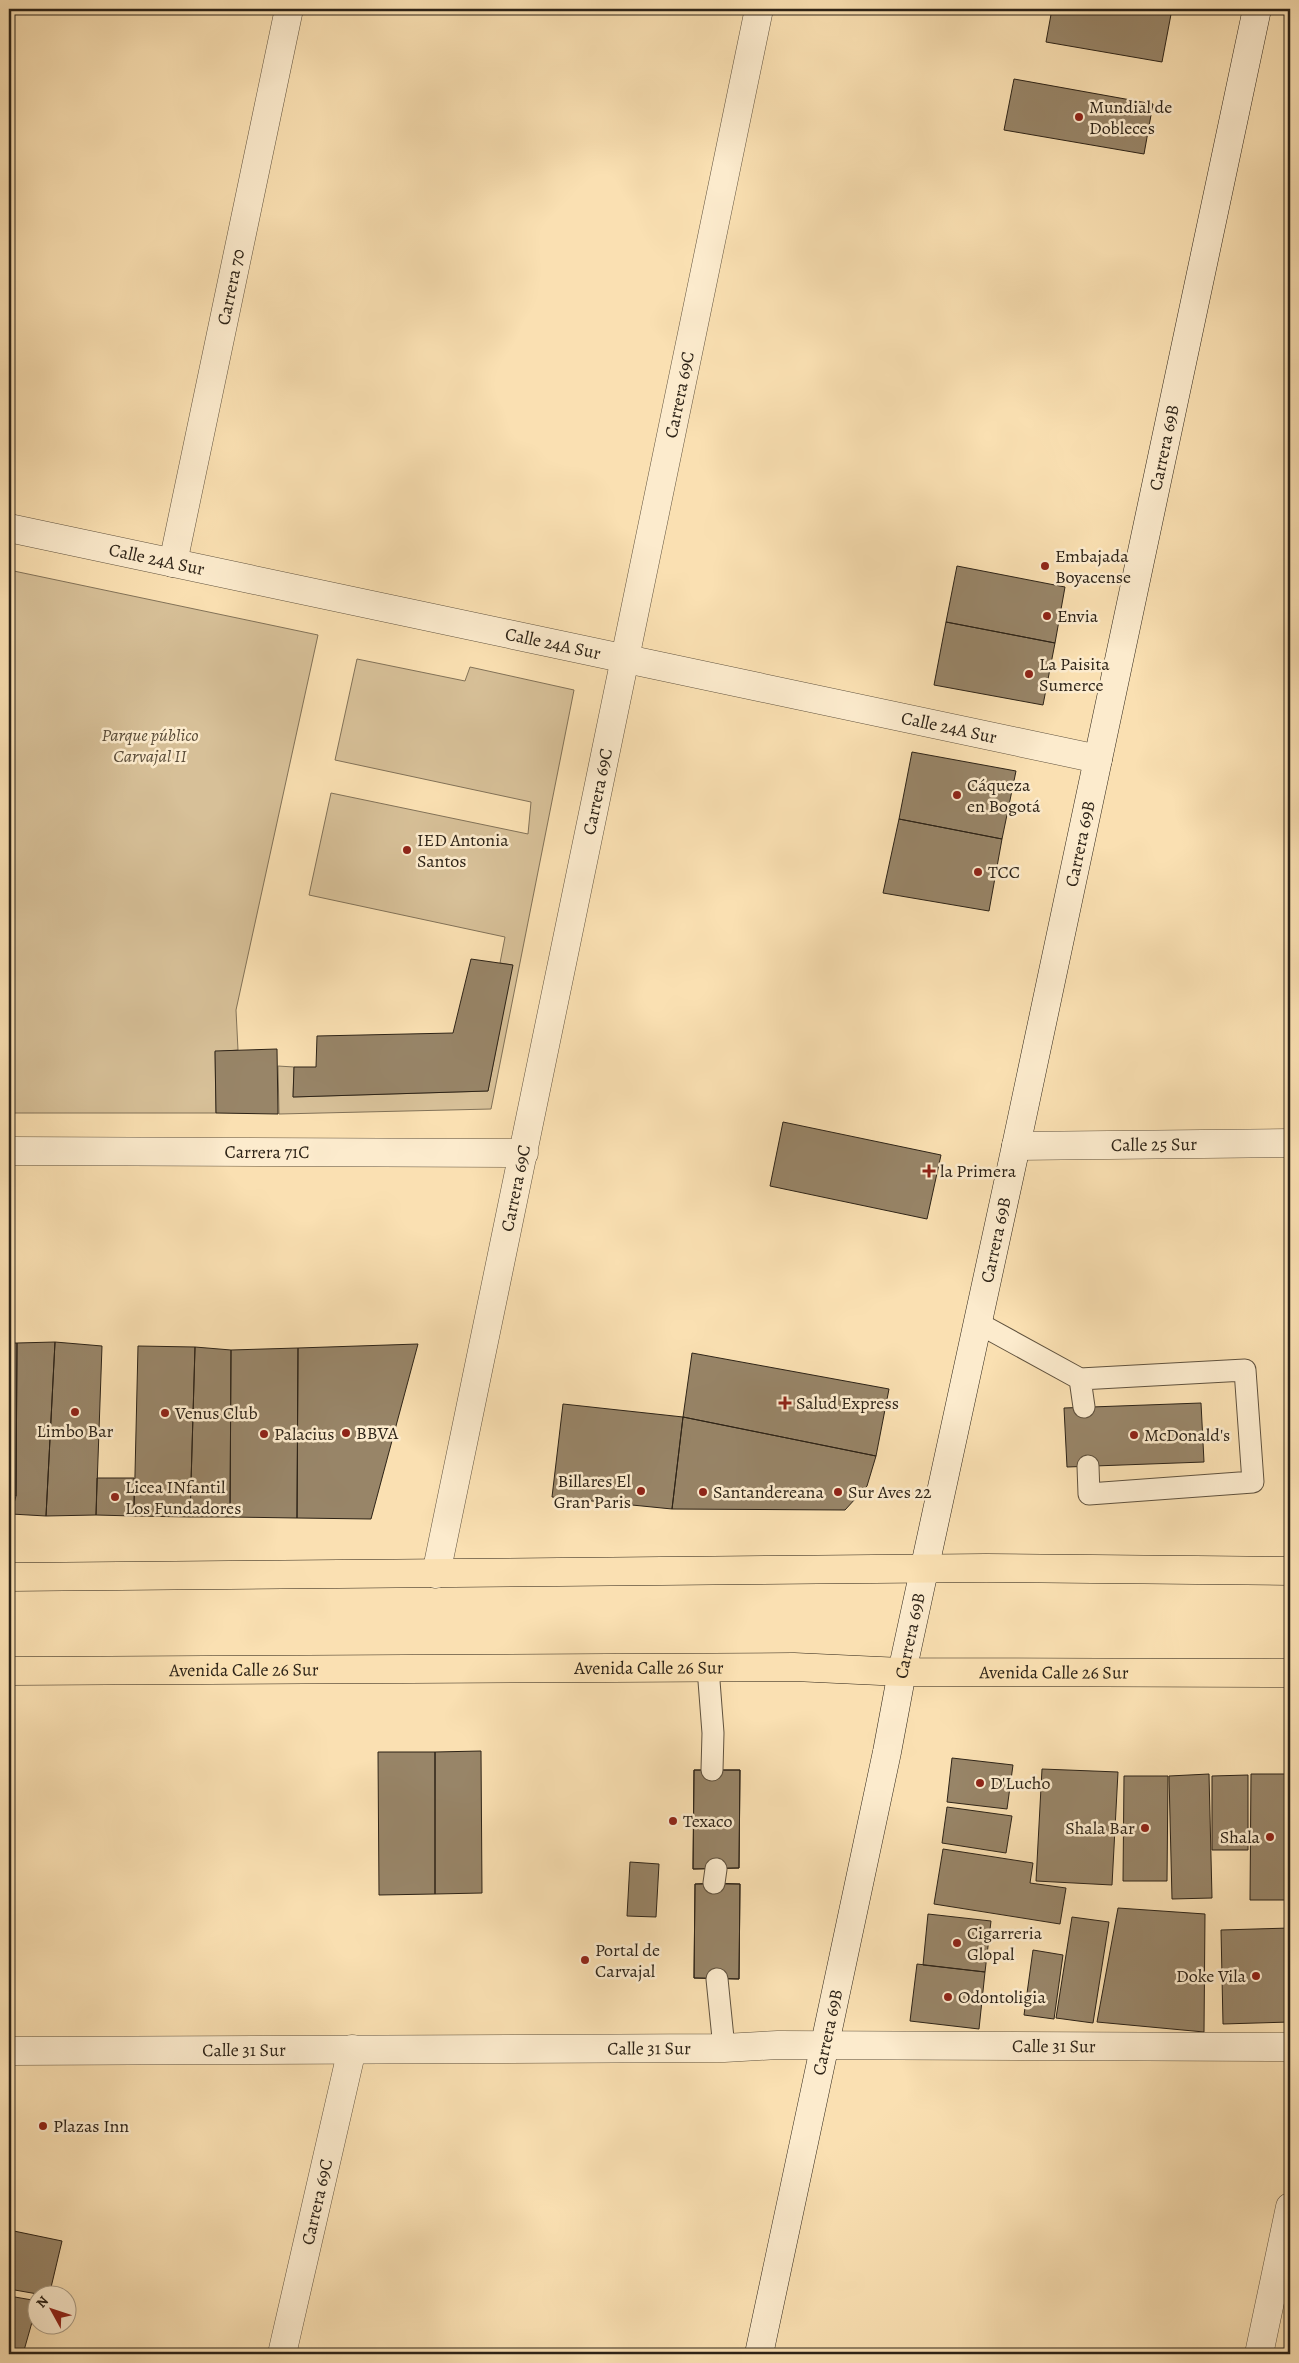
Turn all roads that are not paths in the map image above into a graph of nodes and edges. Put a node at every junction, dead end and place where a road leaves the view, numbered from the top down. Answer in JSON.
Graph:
{"nodes":[{"id":1,"x":290,"y":9,"type":"edge"},
{"id":2,"x":759,"y":9,"type":"edge"},
{"id":3,"x":1256,"y":9,"type":"edge"},
{"id":4,"x":9,"y":528,"type":"edge"},
{"id":5,"x":173,"y":563,"type":"junction"},
{"id":6,"x":626,"y":659,"type":"junction"},
{"id":7,"x":1098,"y":759,"type":"junction"},
{"id":8,"x":1290,"y":1143,"type":"edge"},
{"id":9,"x":1016,"y":1146,"type":"junction"},
{"id":10,"x":9,"y":1151,"type":"edge"},
{"id":11,"x":524,"y":1153,"type":"junction"},
{"id":12,"x":978,"y":1322,"type":"junction"},
{"id":13,"x":1080,"y":1379,"type":"junction"},
{"id":14,"x":1084,"y":1407,"type":"dead end"},
{"id":15,"x":1088,"y":1466,"type":"dead end"},
{"id":16,"x":924,"y":1569,"type":"junction"},
{"id":17,"x":1290,"y":1571,"type":"edge"},
{"id":18,"x":436,"y":1574,"type":"junction"},
{"id":19,"x":9,"y":1577,"type":"edge"},
{"id":20,"x":708,"y":1668,"type":"junction"},
{"id":21,"x":9,"y":1671,"type":"edge"},
{"id":22,"x":902,"y":1672,"type":"junction"},
{"id":23,"x":1290,"y":1673,"type":"edge"},
{"id":24,"x":712,"y":1770,"type":"dead end"},
{"id":25,"x":717,"y":1979,"type":"dead end"},
{"id":26,"x":824,"y":2046,"type":"junction"},
{"id":27,"x":1290,"y":2047,"type":"edge"},
{"id":28,"x":724,"y":2048,"type":"junction"},
{"id":29,"x":352,"y":2049,"type":"junction"},
{"id":30,"x":9,"y":2051,"type":"edge"},
{"id":31,"x":1290,"y":2207,"type":"edge"},
{"id":32,"x":282,"y":2354,"type":"edge"},
{"id":33,"x":759,"y":2354,"type":"edge"},
{"id":34,"x":1259,"y":2354,"type":"edge"}],
"edges":[{"from":1,"to":5,"type":"street","name":"Carrera 70"},
{"from":2,"to":6,"type":"street","name":"Carrera 69C"},
{"from":3,"to":7,"type":"street","name":"Carrera 69B"},
{"from":4,"to":5,"type":"street","name":"Calle 24A Sur"},
{"from":5,"to":6,"type":"street","name":"Calle 24A Sur"},
{"from":6,"to":7,"type":"street","name":"Calle 24A Sur"},
{"from":6,"to":11,"type":"street","name":"Carrera 69C"},
{"from":7,"to":9,"type":"street","name":"Carrera 69B"},
{"from":8,"to":9,"type":"street","name":"Calle 25 Sur"},
{"from":9,"to":12,"type":"street","name":"Carrera 69B"},
{"from":10,"to":11,"type":"street","name":"Carrera 71C"},
{"from":11,"to":18,"type":"street","name":"Carrera 69C"},
{"from":12,"to":13,"type":"lane"},
{"from":12,"to":16,"type":"street","name":"Carrera 69B"},
{"from":13,"to":14,"type":"lane"},
{"from":13,"to":15,"type":"lane"},
{"from":16,"to":17,"type":"main road"},
{"from":16,"to":18,"type":"main road"},
{"from":16,"to":22,"type":"street","name":"Carrera 69B"},
{"from":18,"to":19,"type":"main road"},
{"from":20,"to":21,"type":"main road","name":"Avenida Calle 26 Sur"},
{"from":20,"to":22,"type":"main road","name":"Avenida Calle 26 Sur"},
{"from":20,"to":24,"type":"lane"},
{"from":22,"to":23,"type":"main road","name":"Avenida Calle 26 Sur"},
{"from":22,"to":26,"type":"street","name":"Carrera 69B"},
{"from":25,"to":28,"type":"lane"},
{"from":26,"to":27,"type":"street","name":"Calle 31 Sur"},
{"from":26,"to":28,"type":"street","name":"Calle 31 Sur"},
{"from":26,"to":33,"type":"street","name":"Carrera 69B"},
{"from":28,"to":29,"type":"street","name":"Calle 31 Sur"},
{"from":29,"to":30,"type":"street","name":"Calle 31 Sur"},
{"from":29,"to":32,"type":"street","name":"Carrera 69C"},
{"from":31,"to":34,"type":"street"}]}
